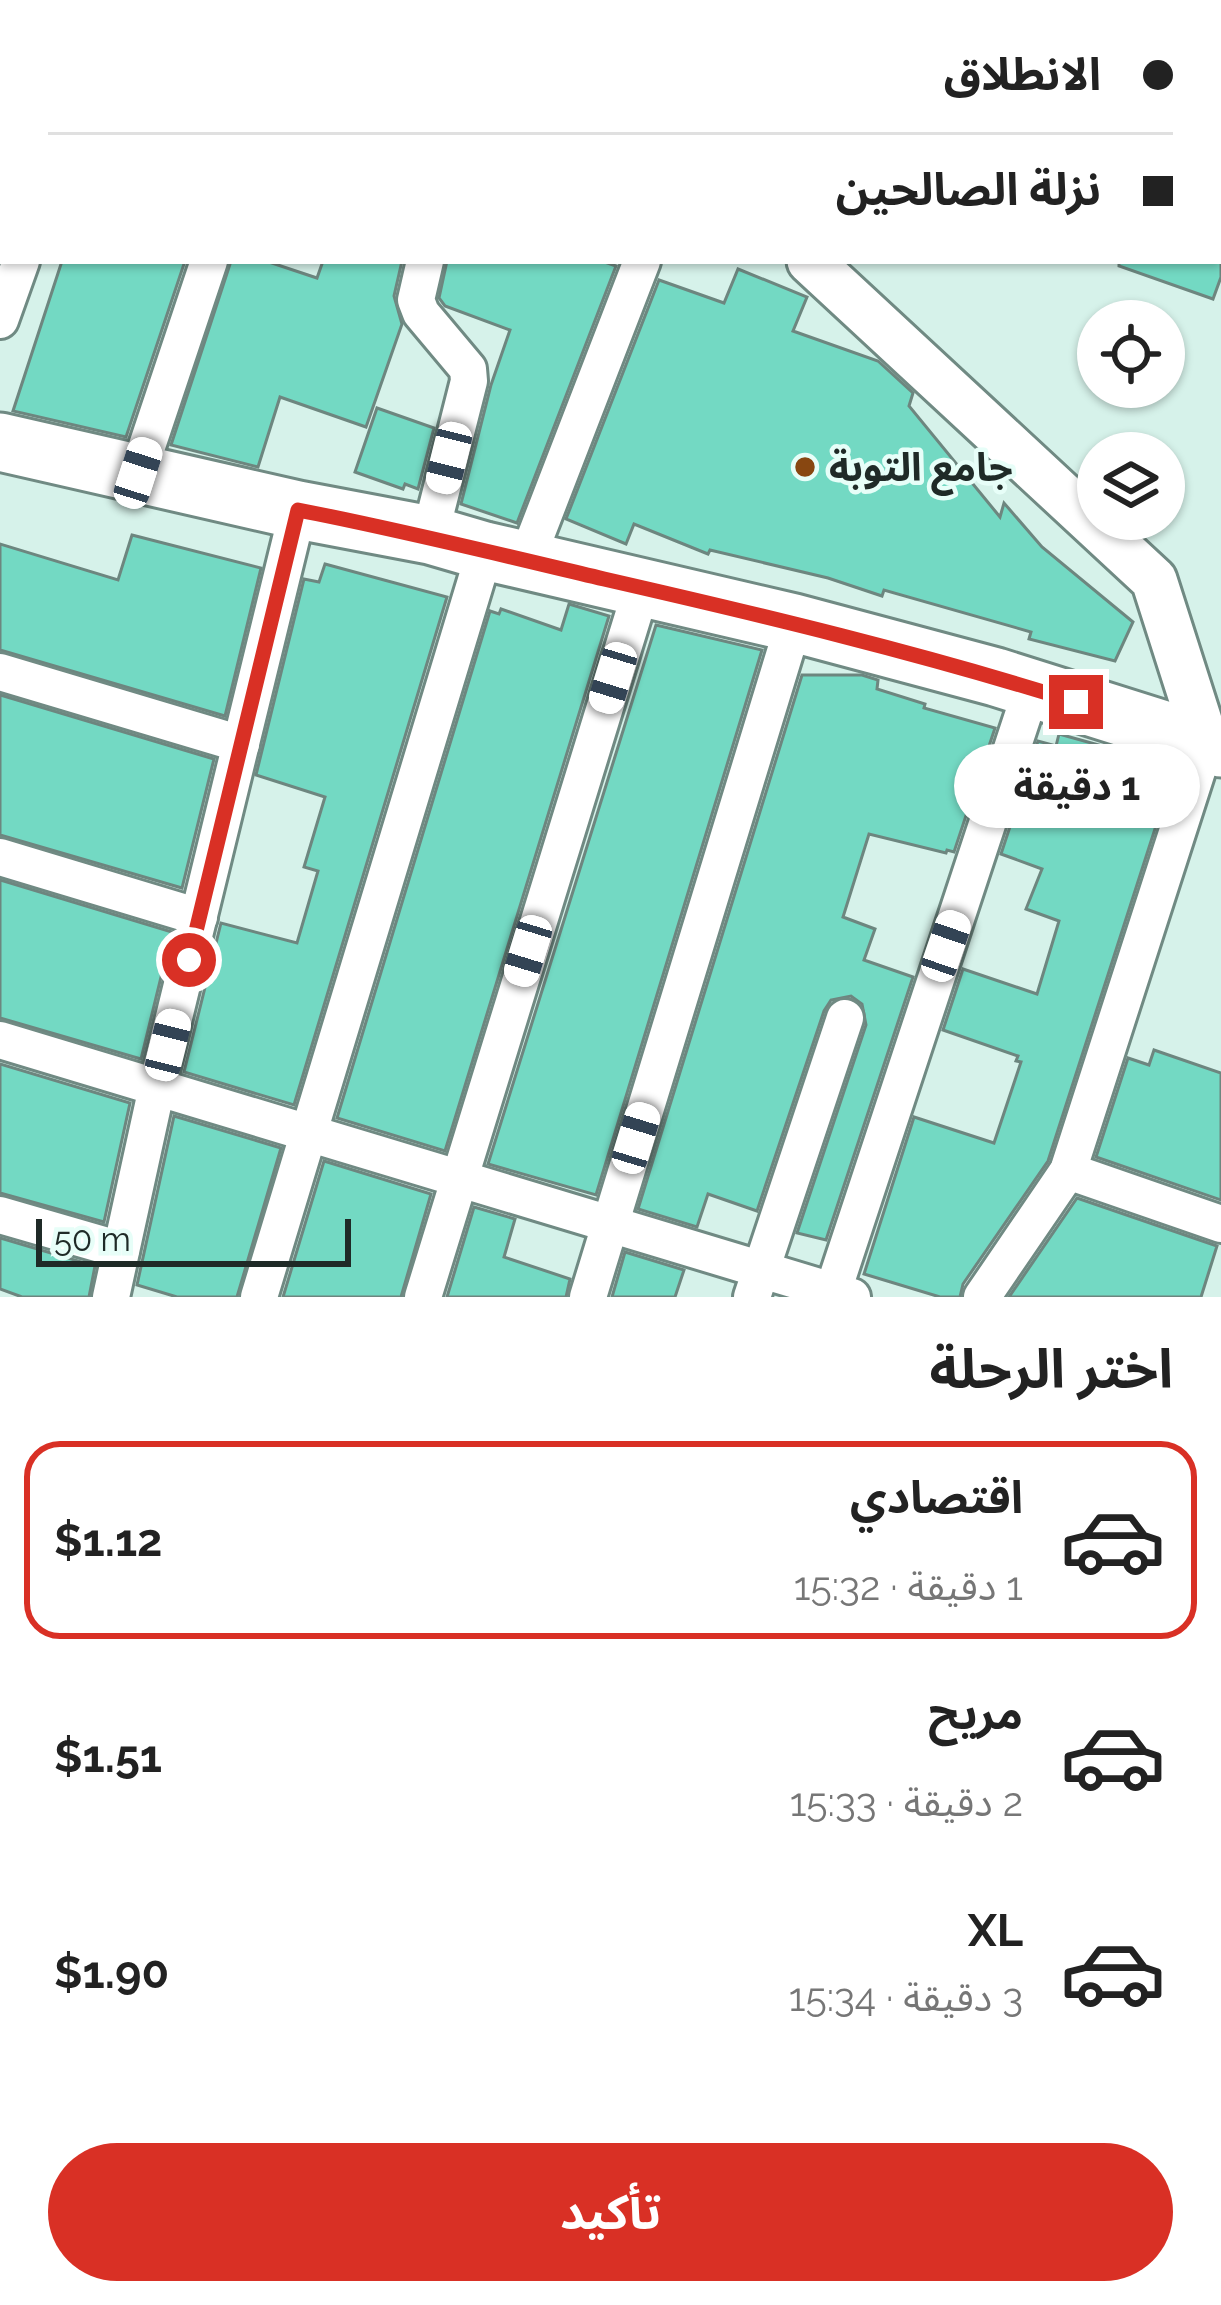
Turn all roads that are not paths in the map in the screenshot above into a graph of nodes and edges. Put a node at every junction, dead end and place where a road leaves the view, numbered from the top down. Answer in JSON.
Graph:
{"nodes":[{"id":1,"x":20,"y":264,"type":"edge"},
{"id":2,"x":208,"y":264,"type":"edge"},
{"id":3,"x":424,"y":264,"type":"edge"},
{"id":4,"x":641,"y":264,"type":"edge"},
{"id":5,"x":813,"y":264,"type":"edge"},
{"id":6,"x":0,"y":320,"type":"edge"},
{"id":7,"x":0,"y":442,"type":"edge"},
{"id":8,"x":138,"y":473,"type":"junction"},
{"id":9,"x":298,"y":510,"type":"junction"},
{"id":10,"x":430,"y":535,"type":"junction"},
{"id":11,"x":506,"y":556,"type":"junction"},
{"id":12,"x":641,"y":587,"type":"junction"},
{"id":13,"x":794,"y":623,"type":"junction"},
{"id":14,"x":0,"y":672,"type":"edge"},
{"id":15,"x":1032,"y":688,"type":"junction"},
{"id":16,"x":241,"y":744,"type":"junction"},
{"id":17,"x":1214,"y":746,"type":"edge"},
{"id":18,"x":0,"y":857,"type":"edge"},
{"id":19,"x":199,"y":917,"type":"junction"},
{"id":20,"x":845,"y":1018,"type":"dead end"},
{"id":21,"x":0,"y":1040,"type":"edge"},
{"id":22,"x":157,"y":1088,"type":"junction"},
{"id":23,"x":311,"y":1134,"type":"junction"},
{"id":24,"x":1068,"y":1171,"type":"junction"},
{"id":25,"x":458,"y":1178,"type":"junction"},
{"id":26,"x":0,"y":1215,"type":"edge"},
{"id":27,"x":610,"y":1224,"type":"junction"},
{"id":28,"x":1221,"y":1224,"type":"edge"},
{"id":29,"x":121,"y":1250,"type":"junction"},
{"id":30,"x":756,"y":1283,"type":"edge"},
{"id":31,"x":842,"y":1294,"type":"edge"},
{"id":32,"x":111,"y":1297,"type":"edge"},
{"id":33,"x":259,"y":1297,"type":"edge"},
{"id":34,"x":423,"y":1297,"type":"edge"},
{"id":35,"x":588,"y":1297,"type":"edge"},
{"id":36,"x":982,"y":1297,"type":"edge"}],
"edges":[{"from":1,"to":6,"type":"street"},
{"from":2,"to":8,"type":"street"},
{"from":3,"to":10,"type":"street"},
{"from":4,"to":11,"type":"street"},
{"from":5,"to":17,"type":"street"},
{"from":7,"to":8,"type":"main road"},
{"from":8,"to":9,"type":"main road"},
{"from":9,"to":10,"type":"main road"},
{"from":9,"to":16,"type":"street"},
{"from":10,"to":11,"type":"main road"},
{"from":11,"to":12,"type":"main road"},
{"from":11,"to":23,"type":"street"},
{"from":12,"to":13,"type":"main road"},
{"from":12,"to":25,"type":"street"},
{"from":13,"to":15,"type":"main road"},
{"from":13,"to":27,"type":"street"},
{"from":14,"to":16,"type":"street"},
{"from":15,"to":17,"type":"main road"},
{"from":15,"to":31,"type":"street"},
{"from":16,"to":19,"type":"street"},
{"from":17,"to":24,"type":"street"},
{"from":18,"to":19,"type":"street"},
{"from":19,"to":22,"type":"street"},
{"from":20,"to":30,"type":"street"},
{"from":21,"to":22,"type":"street"},
{"from":22,"to":23,"type":"street"},
{"from":22,"to":29,"type":"street"},
{"from":23,"to":25,"type":"street"},
{"from":23,"to":33,"type":"street"},
{"from":24,"to":28,"type":"street"},
{"from":24,"to":36,"type":"street"},
{"from":25,"to":27,"type":"street"},
{"from":25,"to":34,"type":"street"},
{"from":26,"to":29,"type":"street"},
{"from":27,"to":30,"type":"street"},
{"from":27,"to":35,"type":"street"},
{"from":29,"to":32,"type":"street"},
{"from":30,"to":31,"type":"street"}]}
